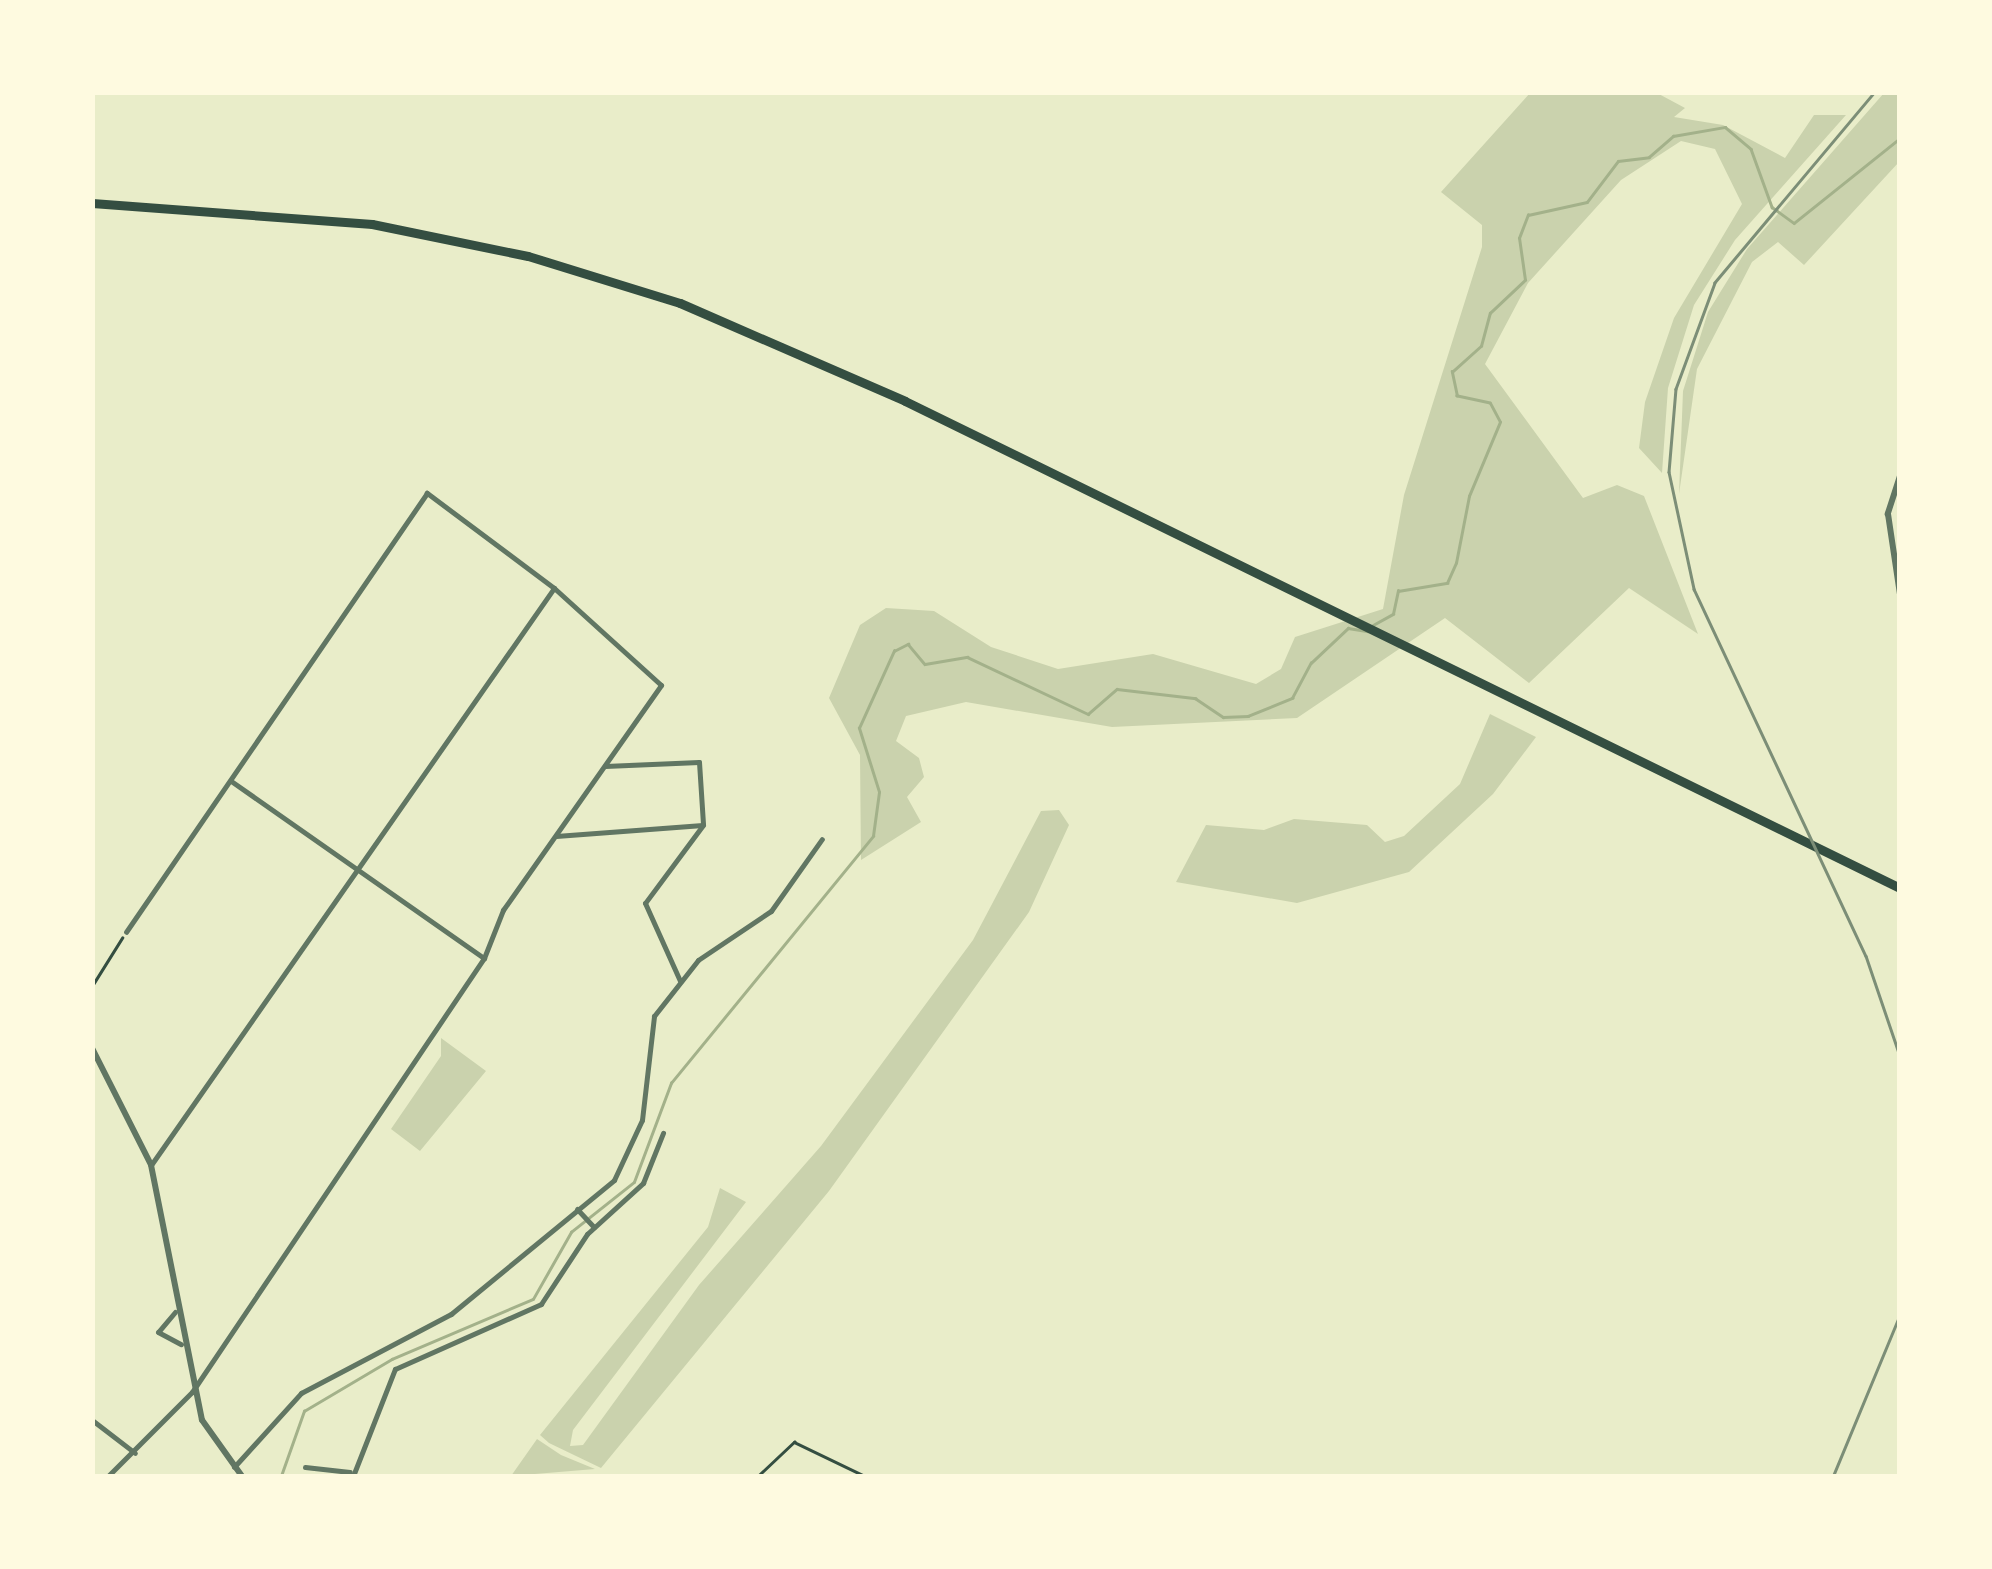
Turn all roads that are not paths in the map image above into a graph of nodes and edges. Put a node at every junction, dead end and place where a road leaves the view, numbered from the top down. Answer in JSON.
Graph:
{"nodes":[{"id":1,"x":92,"y":203,"type":"edge"},
{"id":2,"x":1900,"y":476,"type":"edge"},
{"id":3,"x":554,"y":588,"type":"junction"},
{"id":4,"x":1900,"y":594,"type":"edge"},
{"id":5,"x":605,"y":766,"type":"junction"},
{"id":6,"x":231,"y":781,"type":"junction"},
{"id":7,"x":703,"y":825,"type":"junction"},
{"id":8,"x":556,"y":836,"type":"junction"},
{"id":9,"x":822,"y":839,"type":"dead end"},
{"id":10,"x":362,"y":866,"type":"junction"},
{"id":11,"x":1900,"y":888,"type":"edge"},
{"id":12,"x":126,"y":932,"type":"road end"},
{"id":13,"x":484,"y":958,"type":"junction"},
{"id":14,"x":680,"y":982,"type":"junction"},
{"id":15,"x":92,"y":1048,"type":"edge"},
{"id":16,"x":663,"y":1133,"type":"dead end"},
{"id":17,"x":152,"y":1165,"type":"junction"},
{"id":18,"x":579,"y":1212,"type":"junction"},
{"id":19,"x":592,"y":1225,"type":"junction"},
{"id":20,"x":175,"y":1312,"type":"junction"},
{"id":21,"x":180,"y":1344,"type":"junction"},
{"id":22,"x":192,"y":1392,"type":"junction"},
{"id":23,"x":92,"y":1420,"type":"edge"},
{"id":24,"x":135,"y":1453,"type":"junction"},
{"id":25,"x":305,"y":1467,"type":"dead end"},
{"id":26,"x":233,"y":1468,"type":"junction"},
{"id":27,"x":351,"y":1474,"type":"edge"},
{"id":28,"x":108,"y":1476,"type":"edge"},
{"id":29,"x":242,"y":1476,"type":"edge"}],
"edges":[{"from":1,"to":11,"type":"main road"},
{"from":2,"to":4,"type":"street"},
{"from":3,"to":5,"type":"street"},
{"from":3,"to":6,"type":"street"},
{"from":3,"to":10,"type":"street"},
{"from":5,"to":7,"type":"street"},
{"from":5,"to":8,"type":"street"},
{"from":6,"to":10,"type":"street"},
{"from":6,"to":12,"type":"street"},
{"from":7,"to":8,"type":"street"},
{"from":7,"to":14,"type":"street"},
{"from":8,"to":13,"type":"street"},
{"from":9,"to":14,"type":"street"},
{"from":10,"to":13,"type":"street"},
{"from":10,"to":17,"type":"street"},
{"from":13,"to":22,"type":"street"},
{"from":14,"to":18,"type":"street"},
{"from":15,"to":17,"type":"street"},
{"from":16,"to":19,"type":"street"},
{"from":17,"to":20,"type":"street"},
{"from":18,"to":19,"type":"street"},
{"from":18,"to":26,"type":"street"},
{"from":19,"to":27,"type":"street"},
{"from":20,"to":21,"type":"street"},
{"from":20,"to":21,"type":"street"},
{"from":21,"to":22,"type":"street"},
{"from":22,"to":24,"type":"street"},
{"from":22,"to":26,"type":"street"},
{"from":23,"to":24,"type":"street"},
{"from":24,"to":28,"type":"street"},
{"from":25,"to":27,"type":"street"},
{"from":26,"to":29,"type":"street"}]}
